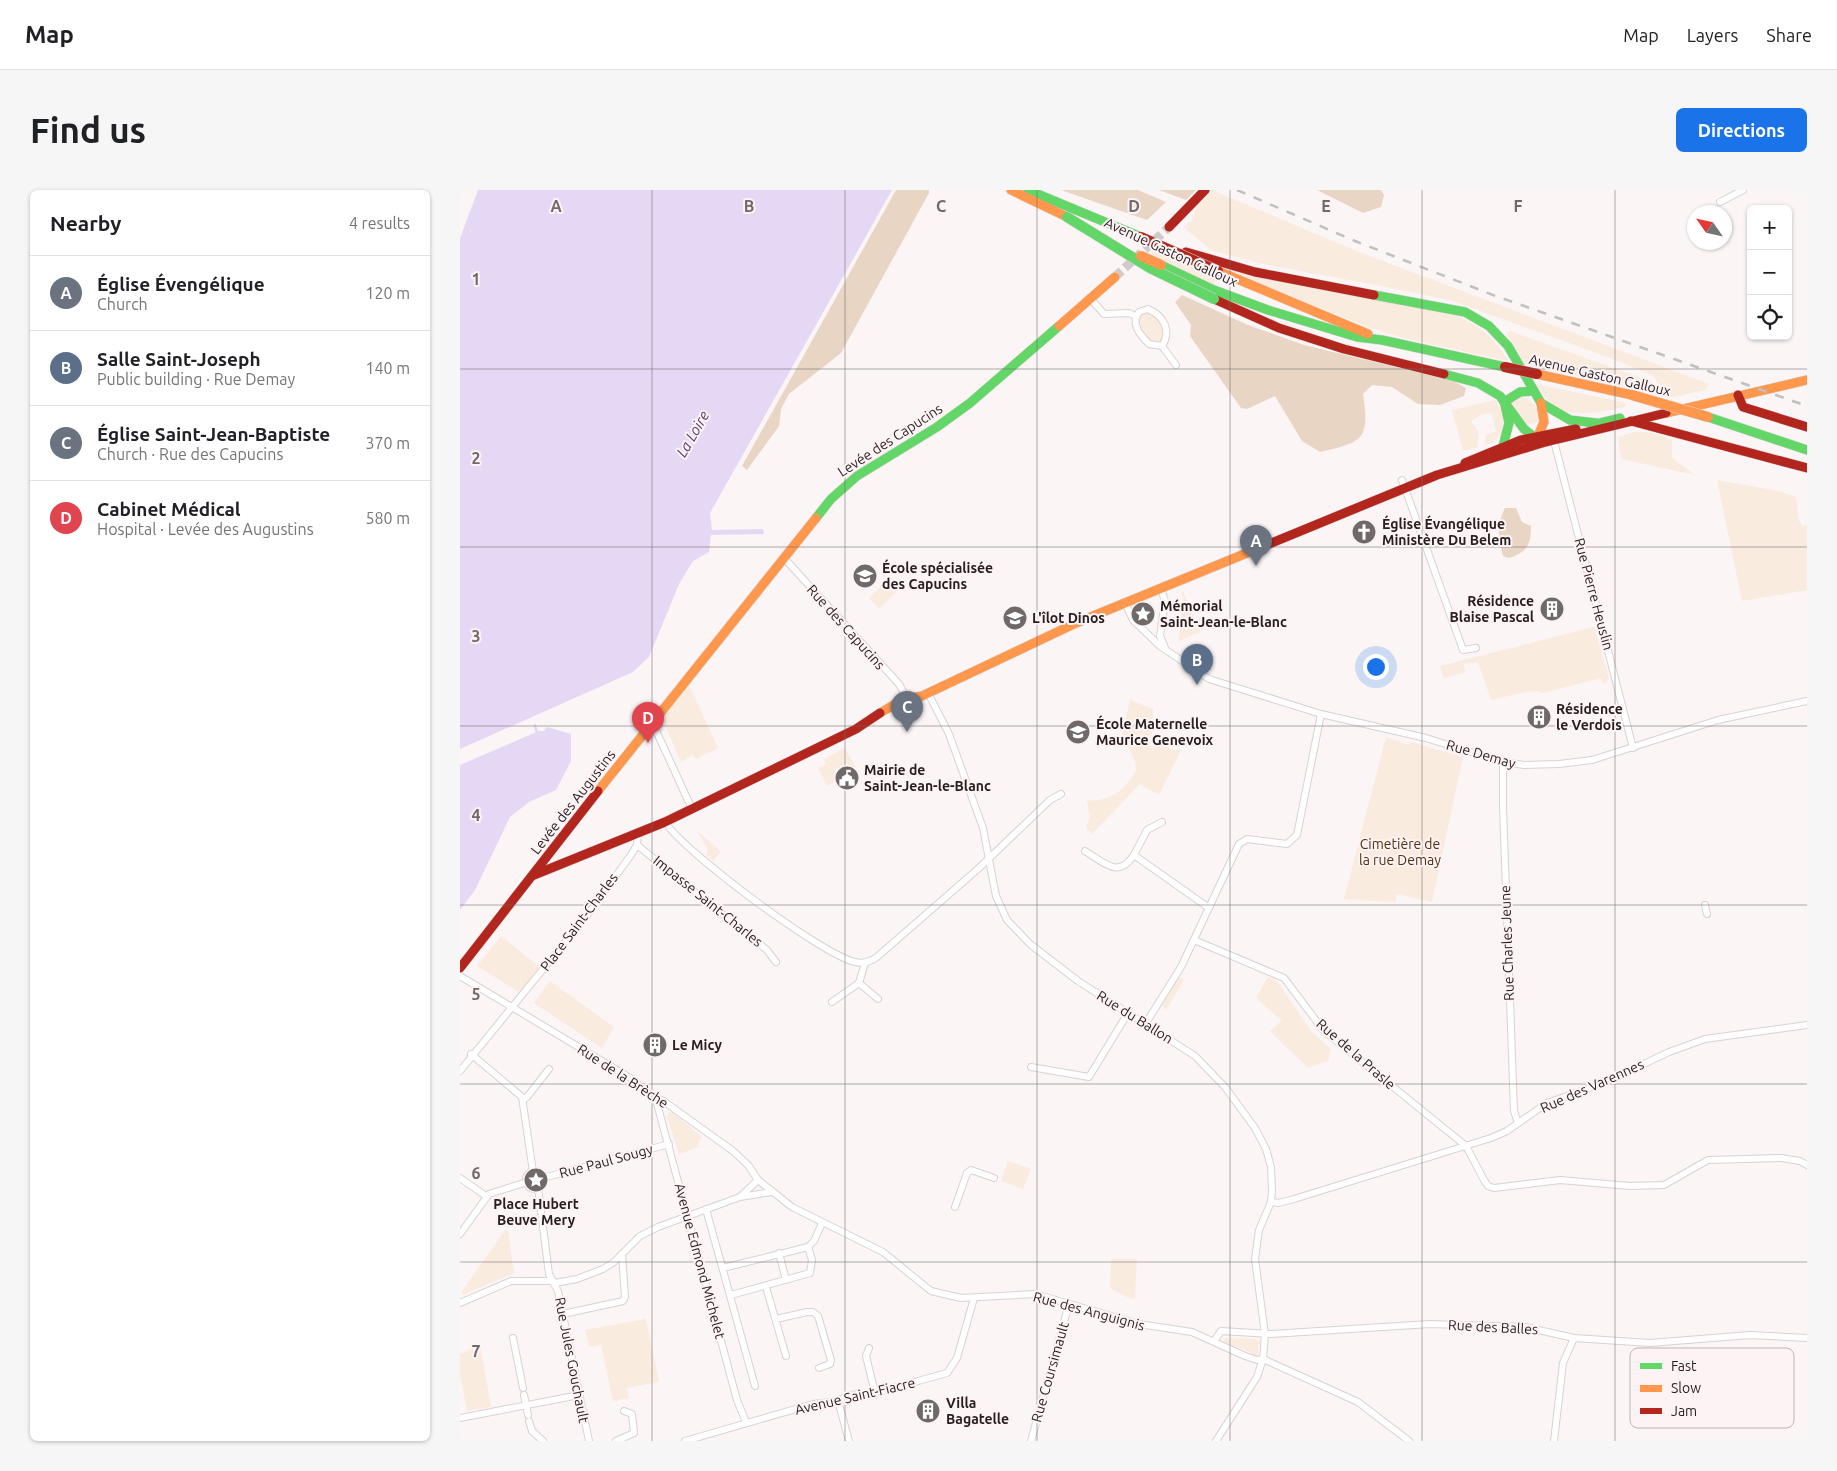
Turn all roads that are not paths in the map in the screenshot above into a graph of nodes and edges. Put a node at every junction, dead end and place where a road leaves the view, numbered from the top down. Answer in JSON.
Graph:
{"nodes":[{"id":1,"x":1011,"y":190,"type":"edge"},
{"id":2,"x":1028,"y":190,"type":"edge"},
{"id":3,"x":1205,"y":190,"type":"edge"},
{"id":4,"x":1743,"y":190,"type":"edge"},
{"id":5,"x":1720,"y":202,"type":"dead end"},
{"id":6,"x":1169,"y":227,"type":"tunnel mouth"},
{"id":7,"x":1141,"y":237,"type":"junction"},
{"id":8,"x":1115,"y":277,"type":"tunnel mouth"},
{"id":9,"x":1214,"y":295,"type":"junction"},
{"id":10,"x":1090,"y":298,"type":"junction"},
{"id":11,"x":1135,"y":316,"type":"junction"},
{"id":12,"x":1382,"y":340,"type":"junction"},
{"id":13,"x":1162,"y":346,"type":"junction"},
{"id":14,"x":1176,"y":365,"type":"dead end"},
{"id":15,"x":1807,"y":375,"type":"edge"},
{"id":16,"x":1807,"y":380,"type":"edge"},
{"id":17,"x":1532,"y":391,"type":"junction"},
{"id":18,"x":1737,"y":393,"type":"junction"},
{"id":19,"x":1504,"y":402,"type":"junction"},
{"id":20,"x":1541,"y":403,"type":"junction"},
{"id":21,"x":1635,"y":420,"type":"junction"},
{"id":22,"x":1596,"y":423,"type":"junction"},
{"id":23,"x":1807,"y":428,"type":"edge"},
{"id":24,"x":1537,"y":439,"type":"junction"},
{"id":25,"x":1554,"y":441,"type":"junction"},
{"id":26,"x":1503,"y":446,"type":"junction"},
{"id":27,"x":1807,"y":450,"type":"edge"},
{"id":28,"x":1807,"y":468,"type":"edge"},
{"id":29,"x":1437,"y":475,"type":"junction"},
{"id":30,"x":1404,"y":484,"type":"junction"},
{"id":31,"x":784,"y":558,"type":"junction"},
{"id":32,"x":1161,"y":589,"type":"junction"},
{"id":33,"x":1125,"y":603,"type":"junction"},
{"id":34,"x":1145,"y":632,"type":"junction"},
{"id":35,"x":1160,"y":632,"type":"junction"},
{"id":36,"x":1165,"y":648,"type":"junction"},
{"id":37,"x":1476,"y":648,"type":"dead end"},
{"id":38,"x":928,"y":693,"type":"junction"},
{"id":39,"x":906,"y":697,"type":"junction"},
{"id":40,"x":1807,"y":701,"type":"edge"},
{"id":41,"x":1321,"y":714,"type":"junction"},
{"id":42,"x":653,"y":724,"type":"junction"},
{"id":43,"x":1633,"y":748,"type":"junction"},
{"id":44,"x":1503,"y":762,"type":"junction"},
{"id":45,"x":1061,"y":794,"type":"dead end"},
{"id":46,"x":692,"y":809,"type":"junction"},
{"id":47,"x":665,"y":822,"type":"junction"},
{"id":48,"x":1162,"y":822,"type":"dead end"},
{"id":49,"x":638,"y":833,"type":"junction"},
{"id":50,"x":637,"y":845,"type":"junction"},
{"id":51,"x":1085,"y":851,"type":"dead end"},
{"id":52,"x":1134,"y":855,"type":"junction"},
{"id":53,"x":990,"y":858,"type":"junction"},
{"id":54,"x":534,"y":875,"type":"junction"},
{"id":55,"x":1705,"y":905,"type":"dead end"},
{"id":56,"x":1209,"y":908,"type":"junction"},
{"id":57,"x":1707,"y":914,"type":"dead end"},
{"id":58,"x":1194,"y":940,"type":"junction"},
{"id":59,"x":776,"y":962,"type":"dead end"},
{"id":60,"x":865,"y":963,"type":"junction"},
{"id":61,"x":460,"y":968,"type":"edge"},
{"id":62,"x":460,"y":976,"type":"edge"},
{"id":63,"x":859,"y":983,"type":"junction"},
{"id":64,"x":878,"y":999,"type":"dead end"},
{"id":65,"x":832,"y":1002,"type":"dead end"},
{"id":66,"x":512,"y":1007,"type":"junction"},
{"id":67,"x":1128,"y":1013,"type":"junction"},
{"id":68,"x":1146,"y":1024,"type":"junction"},
{"id":69,"x":1807,"y":1025,"type":"edge"},
{"id":70,"x":471,"y":1054,"type":"junction"},
{"id":71,"x":1031,"y":1067,"type":"dead end"},
{"id":72,"x":549,"y":1069,"type":"dead end"},
{"id":73,"x":460,"y":1070,"type":"edge"},
{"id":74,"x":523,"y":1100,"type":"junction"},
{"id":75,"x":656,"y":1100,"type":"junction"},
{"id":76,"x":1518,"y":1123,"type":"junction"},
{"id":77,"x":669,"y":1144,"type":"junction"},
{"id":78,"x":1466,"y":1146,"type":"junction"},
{"id":79,"x":1807,"y":1165,"type":"edge"},
{"id":80,"x":533,"y":1172,"type":"junction"},
{"id":81,"x":460,"y":1178,"type":"edge"},
{"id":82,"x":543,"y":1178,"type":"junction"},
{"id":83,"x":994,"y":1178,"type":"dead end"},
{"id":84,"x":758,"y":1180,"type":"junction"},
{"id":85,"x":526,"y":1182,"type":"junction"},
{"id":86,"x":538,"y":1188,"type":"junction"},
{"id":87,"x":772,"y":1192,"type":"junction"},
{"id":88,"x":486,"y":1196,"type":"junction"},
{"id":89,"x":740,"y":1197,"type":"junction"},
{"id":90,"x":1271,"y":1202,"type":"junction"},
{"id":91,"x":955,"y":1207,"type":"dead end"},
{"id":92,"x":706,"y":1210,"type":"junction"},
{"id":93,"x":688,"y":1216,"type":"junction"},
{"id":94,"x":822,"y":1223,"type":"junction"},
{"id":95,"x":460,"y":1234,"type":"edge"},
{"id":96,"x":808,"y":1247,"type":"junction"},
{"id":97,"x":779,"y":1253,"type":"junction"},
{"id":98,"x":622,"y":1254,"type":"junction"},
{"id":99,"x":723,"y":1268,"type":"junction"},
{"id":100,"x":786,"y":1280,"type":"junction"},
{"id":101,"x":554,"y":1282,"type":"junction"},
{"id":102,"x":766,"y":1286,"type":"junction"},
{"id":103,"x":731,"y":1295,"type":"junction"},
{"id":104,"x":974,"y":1298,"type":"junction"},
{"id":105,"x":460,"y":1303,"type":"edge"},
{"id":106,"x":1069,"y":1304,"type":"junction"},
{"id":107,"x":563,"y":1314,"type":"junction"},
{"id":108,"x":776,"y":1320,"type":"junction"},
{"id":109,"x":1265,"y":1334,"type":"junction"},
{"id":110,"x":513,"y":1338,"type":"dead end"},
{"id":111,"x":1574,"y":1338,"type":"junction"},
{"id":112,"x":1807,"y":1338,"type":"edge"},
{"id":113,"x":1214,"y":1341,"type":"junction"},
{"id":114,"x":869,"y":1348,"type":"dead end"},
{"id":115,"x":786,"y":1356,"type":"dead end"},
{"id":116,"x":1263,"y":1359,"type":"junction"},
{"id":117,"x":819,"y":1368,"type":"dead end"},
{"id":118,"x":755,"y":1386,"type":"dead end"},
{"id":119,"x":875,"y":1393,"type":"junction"},
{"id":120,"x":579,"y":1395,"type":"junction"},
{"id":121,"x":838,"y":1400,"type":"junction"},
{"id":122,"x":526,"y":1407,"type":"junction"},
{"id":123,"x":624,"y":1411,"type":"dead end"},
{"id":124,"x":460,"y":1418,"type":"edge"},
{"id":125,"x":746,"y":1422,"type":"junction"},
{"id":126,"x":542,"y":1441,"type":"edge"},
{"id":127,"x":589,"y":1441,"type":"edge"},
{"id":128,"x":616,"y":1441,"type":"edge"},
{"id":129,"x":685,"y":1441,"type":"edge"},
{"id":130,"x":849,"y":1441,"type":"edge"},
{"id":131,"x":1030,"y":1441,"type":"edge"},
{"id":132,"x":1216,"y":1441,"type":"edge"},
{"id":133,"x":1409,"y":1441,"type":"edge"},
{"id":134,"x":1554,"y":1441,"type":"edge"}],
"edges":[{"from":1,"to":9,"type":"main road","name":"Avenue Gaston Galloux","bridge":true},
{"from":2,"to":7,"type":"main road","name":"Avenue Gaston Galloux"},
{"from":3,"to":6,"type":"main road"},
{"from":4,"to":5,"type":"street"},
{"from":7,"to":12,"type":"main road","name":"Avenue Gaston Galloux","bridge":true},
{"from":7,"to":17,"type":"main road","bridge":true},
{"from":8,"to":10,"type":"main road","name":"Levée des Capucins"},
{"from":9,"to":12,"type":"main road","name":"Avenue Gaston Galloux"},
{"from":9,"to":19,"type":"main road"},
{"from":10,"to":11,"type":"street"},
{"from":10,"to":31,"type":"main road","name":"Levée des Capucins"},
{"from":11,"to":13,"type":"street"},
{"from":11,"to":13,"type":"street"},
{"from":12,"to":27,"type":"main road","name":"Avenue Gaston Galloux","bridge":true},
{"from":13,"to":14,"type":"street"},
{"from":15,"to":18,"type":"main road"},
{"from":16,"to":18,"type":"main road"},
{"from":17,"to":19,"type":"main road"},
{"from":17,"to":20,"type":"main road"},
{"from":18,"to":21,"type":"main road"},
{"from":18,"to":22,"type":"main road"},
{"from":18,"to":23,"type":"main road"},
{"from":19,"to":24,"type":"main road"},
{"from":19,"to":26,"type":"main road"},
{"from":20,"to":22,"type":"main road"},
{"from":20,"to":24,"type":"main road"},
{"from":21,"to":25,"type":"main road"},
{"from":21,"to":28,"type":"main road"},
{"from":22,"to":24,"type":"main road"},
{"from":24,"to":25,"type":"main road"},
{"from":24,"to":26,"type":"main road"},
{"from":24,"to":29,"type":"main road"},
{"from":25,"to":43,"type":"street","name":"Rue Pierre Heuslin"},
{"from":26,"to":29,"type":"main road"},
{"from":29,"to":30,"type":"main road"},
{"from":30,"to":32,"type":"main road"},
{"from":30,"to":37,"type":"street"},
{"from":31,"to":39,"type":"street","name":"Rue des Capucins"},
{"from":31,"to":42,"type":"main road","name":"Levée des Capucins"},
{"from":32,"to":33,"type":"main road"},
{"from":32,"to":35,"type":"street"},
{"from":33,"to":34,"type":"street","name":"Rue Demay"},
{"from":33,"to":38,"type":"main road"},
{"from":34,"to":35,"type":"street"},
{"from":34,"to":36,"type":"street","name":"Rue Demay"},
{"from":35,"to":36,"type":"street"},
{"from":36,"to":41,"type":"street","name":"Rue Demay"},
{"from":38,"to":39,"type":"main road"},
{"from":38,"to":53,"type":"street","name":"Rue du Ballon"},
{"from":39,"to":46,"type":"main road"},
{"from":40,"to":43,"type":"street","name":"Rue Demay"},
{"from":41,"to":44,"type":"street","name":"Rue Demay"},
{"from":41,"to":56,"type":"street"},
{"from":42,"to":46,"type":"street"},
{"from":42,"to":54,"type":"main road","name":"Levée des Augustins"},
{"from":43,"to":44,"type":"street","name":"Rue Demay"},
{"from":44,"to":76,"type":"street","name":"Rue Charles Jeune"},
{"from":45,"to":53,"type":"street"},
{"from":46,"to":47,"type":"main road"},
{"from":47,"to":49,"type":"main road"},
{"from":47,"to":60,"type":"street"},
{"from":48,"to":52,"type":"street"},
{"from":49,"to":50,"type":"street"},
{"from":49,"to":54,"type":"main road"},
{"from":50,"to":59,"type":"street","name":"Impasse Saint-Charles"},
{"from":50,"to":66,"type":"street","name":"Place Saint-Charles"},
{"from":51,"to":52,"type":"street"},
{"from":52,"to":56,"type":"street"},
{"from":53,"to":60,"type":"street"},
{"from":53,"to":67,"type":"street","name":"Rue du Ballon"},
{"from":54,"to":61,"type":"main road","name":"Levée des Augustins"},
{"from":55,"to":57,"type":"street"},
{"from":56,"to":58,"type":"street"},
{"from":58,"to":68,"type":"street"},
{"from":58,"to":78,"type":"street","name":"Rue de la Prasle"},
{"from":60,"to":63,"type":"street"},
{"from":62,"to":66,"type":"street","name":"Rue de la Brèche"},
{"from":63,"to":64,"type":"street"},
{"from":63,"to":65,"type":"street"},
{"from":66,"to":70,"type":"street","name":"Place Saint-Charles"},
{"from":66,"to":75,"type":"street","name":"Rue de la Brèche"},
{"from":67,"to":68,"type":"street","name":"Rue du Ballon"},
{"from":67,"to":71,"type":"street"},
{"from":68,"to":90,"type":"street","name":"Rue du Ballon"},
{"from":69,"to":76,"type":"street","name":"Rue des Varennes"},
{"from":70,"to":73,"type":"street","name":"Place Saint-Charles"},
{"from":70,"to":74,"type":"street"},
{"from":72,"to":74,"type":"street"},
{"from":74,"to":80,"type":"street"},
{"from":75,"to":77,"type":"street","name":"Avenue Edmond Michelet"},
{"from":75,"to":84,"type":"street","name":"Rue de la Brèche"},
{"from":76,"to":78,"type":"street","name":"Rue des Varennes"},
{"from":77,"to":82,"type":"street","name":"Rue Paul Sougy"},
{"from":77,"to":93,"type":"street","name":"Avenue Edmond Michelet"},
{"from":78,"to":79,"type":"street"},
{"from":78,"to":90,"type":"street","name":"Rue des Varennes"},
{"from":80,"to":82,"type":"street"},
{"from":80,"to":85,"type":"street"},
{"from":81,"to":88,"type":"street"},
{"from":82,"to":86,"type":"street"},
{"from":83,"to":91,"type":"street"},
{"from":84,"to":87,"type":"street","name":"Rue de la Brèche"},
{"from":84,"to":89,"type":"street"},
{"from":85,"to":86,"type":"street"},
{"from":85,"to":88,"type":"street"},
{"from":86,"to":101,"type":"street","name":"Rue Jules Gouchault"},
{"from":87,"to":89,"type":"street"},
{"from":87,"to":94,"type":"street","name":"Rue des Anguignis"},
{"from":88,"to":95,"type":"street"},
{"from":89,"to":92,"type":"street"},
{"from":90,"to":109,"type":"street","name":"Rue du Ballon"},
{"from":92,"to":93,"type":"street"},
{"from":92,"to":99,"type":"street"},
{"from":93,"to":98,"type":"street"},
{"from":93,"to":125,"type":"street","name":"Avenue Edmond Michelet"},
{"from":94,"to":96,"type":"street"},
{"from":94,"to":104,"type":"street","name":"Rue des Anguignis"},
{"from":96,"to":97,"type":"street"},
{"from":96,"to":100,"type":"street"},
{"from":97,"to":99,"type":"street"},
{"from":97,"to":100,"type":"street"},
{"from":98,"to":101,"type":"street"},
{"from":98,"to":107,"type":"street"},
{"from":99,"to":103,"type":"street"},
{"from":100,"to":102,"type":"street"},
{"from":101,"to":105,"type":"street"},
{"from":101,"to":107,"type":"street","name":"Rue Jules Gouchault"},
{"from":102,"to":103,"type":"street"},
{"from":102,"to":108,"type":"street"},
{"from":103,"to":118,"type":"street"},
{"from":104,"to":106,"type":"street","name":"Rue des Anguignis"},
{"from":104,"to":119,"type":"street","name":"Avenue Saint-Fiacre"},
{"from":106,"to":113,"type":"street","name":"Rue des Anguignis"},
{"from":106,"to":131,"type":"street","name":"Rue Coursimault"},
{"from":107,"to":120,"type":"street","name":"Rue Jules Gouchault"},
{"from":108,"to":115,"type":"street"},
{"from":108,"to":117,"type":"street"},
{"from":109,"to":111,"type":"street","name":"Rue des Balles"},
{"from":109,"to":113,"type":"street","name":"Rue des Balles"},
{"from":109,"to":116,"type":"street","name":"Rue du Ballon"},
{"from":110,"to":122,"type":"street"},
{"from":111,"to":112,"type":"street","name":"Rue des Balles"},
{"from":111,"to":134,"type":"street"},
{"from":113,"to":116,"type":"street","name":"Rue des Anguignis"},
{"from":114,"to":119,"type":"street"},
{"from":116,"to":132,"type":"street","name":"Rue du Ballon"},
{"from":116,"to":133,"type":"street","name":"Rue des Anguignis"},
{"from":119,"to":121,"type":"street","name":"Avenue Saint-Fiacre"},
{"from":120,"to":122,"type":"street"},
{"from":120,"to":127,"type":"street","name":"Rue Jules Gouchault"},
{"from":121,"to":125,"type":"street","name":"Avenue Saint-Fiacre"},
{"from":121,"to":130,"type":"street"},
{"from":122,"to":124,"type":"street"},
{"from":122,"to":126,"type":"street"},
{"from":123,"to":128,"type":"street"},
{"from":125,"to":129,"type":"street","name":"Avenue Saint-Fiacre"}]}
